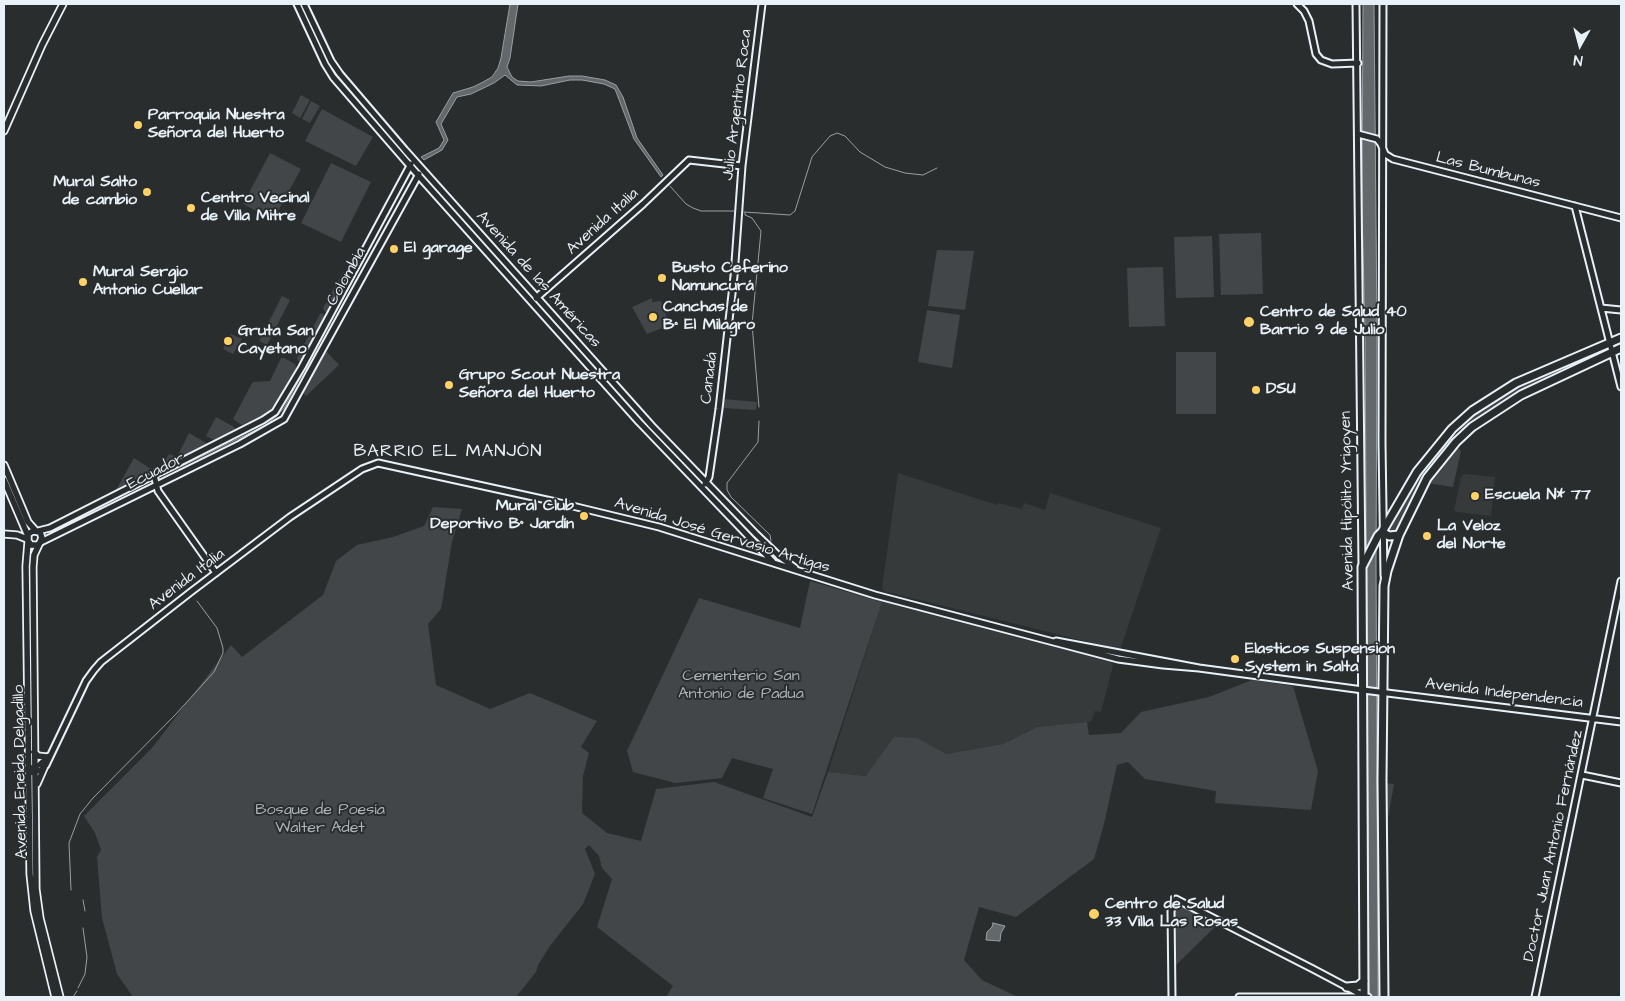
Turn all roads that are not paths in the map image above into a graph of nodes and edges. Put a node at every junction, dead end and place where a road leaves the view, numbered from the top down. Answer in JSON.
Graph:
{"nodes":[{"id":1,"x":63,"y":4,"type":"edge"},
{"id":2,"x":297,"y":4,"type":"edge"},
{"id":3,"x":304,"y":4,"type":"edge"},
{"id":4,"x":762,"y":4,"type":"edge"},
{"id":5,"x":1297,"y":4,"type":"edge"},
{"id":6,"x":1356,"y":4,"type":"edge"},
{"id":7,"x":1383,"y":4,"type":"edge"},
{"id":8,"x":1358,"y":63,"type":"junction"},
{"id":9,"x":4,"y":131,"type":"edge"},
{"id":10,"x":1383,"y":131,"type":"junction"},
{"id":11,"x":1360,"y":134,"type":"junction"},
{"id":12,"x":1377,"y":139,"type":"junction"},
{"id":13,"x":1383,"y":148,"type":"junction"},
{"id":14,"x":413,"y":159,"type":"junction"},
{"id":15,"x":410,"y":166,"type":"junction"},
{"id":16,"x":742,"y":166,"type":"junction"},
{"id":17,"x":423,"y":170,"type":"junction"},
{"id":18,"x":418,"y":175,"type":"junction"},
{"id":19,"x":1575,"y":206,"type":"junction"},
{"id":20,"x":739,"y":209,"type":"joint"},
{"id":21,"x":1621,"y":218,"type":"edge"},
{"id":22,"x":537,"y":298,"type":"junction"},
{"id":23,"x":532,"y":302,"type":"junction"},
{"id":24,"x":1601,"y":308,"type":"junction"},
{"id":25,"x":1621,"y":310,"type":"edge"},
{"id":26,"x":1621,"y":338,"type":"edge"},
{"id":27,"x":1609,"y":343,"type":"junction"},
{"id":28,"x":1621,"y":348,"type":"edge"},
{"id":29,"x":1612,"y":352,"type":"junction"},
{"id":30,"x":1621,"y":386,"type":"edge"},
{"id":31,"x":280,"y":422,"type":"joint"},
{"id":32,"x":378,"y":463,"type":"joint"},
{"id":33,"x":4,"y":465,"type":"edge"},
{"id":34,"x":154,"y":475,"type":"junction"},
{"id":35,"x":4,"y":480,"type":"edge"},
{"id":36,"x":707,"y":483,"type":"junction"},
{"id":37,"x":155,"y":486,"type":"junction"},
{"id":38,"x":702,"y":488,"type":"junction"},
{"id":39,"x":37,"y":531,"type":"junction"},
{"id":40,"x":4,"y":534,"type":"edge"},
{"id":41,"x":1380,"y":534,"type":"junction"},
{"id":42,"x":1399,"y":535,"type":"junction"},
{"id":43,"x":28,"y":539,"type":"junction"},
{"id":44,"x":39,"y":544,"type":"junction"},
{"id":45,"x":774,"y":563,"type":"junction"},
{"id":46,"x":1362,"y":567,"type":"junction"},
{"id":47,"x":802,"y":572,"type":"junction"},
{"id":48,"x":216,"y":573,"type":"junction"},
{"id":49,"x":1621,"y":581,"type":"edge"},
{"id":50,"x":1384,"y":586,"type":"junction"},
{"id":51,"x":1363,"y":690,"type":"junction"},
{"id":52,"x":1383,"y":692,"type":"junction"},
{"id":53,"x":1594,"y":718,"type":"junction"},
{"id":54,"x":1621,"y":722,"type":"edge"},
{"id":55,"x":34,"y":752,"type":"junction"},
{"id":56,"x":49,"y":756,"type":"junction"},
{"id":57,"x":44,"y":768,"type":"junction"},
{"id":58,"x":32,"y":770,"type":"junction"},
{"id":59,"x":1582,"y":775,"type":"junction"},
{"id":60,"x":1621,"y":783,"type":"edge"},
{"id":61,"x":36,"y":789,"type":"junction"},
{"id":62,"x":1364,"y":981,"type":"junction"},
{"id":63,"x":1347,"y":987,"type":"junction"},
{"id":64,"x":55,"y":997,"type":"edge"},
{"id":65,"x":60,"y":997,"type":"edge"},
{"id":66,"x":1172,"y":997,"type":"edge"},
{"id":67,"x":1239,"y":997,"type":"edge"},
{"id":68,"x":1365,"y":997,"type":"edge"},
{"id":69,"x":1384,"y":997,"type":"edge"},
{"id":70,"x":1535,"y":997,"type":"edge"}],
"edges":[{"from":1,"to":9,"type":"main road"},
{"from":2,"to":15,"type":"main road","name":"Avenida de las Américas"},
{"from":3,"to":14,"type":"main road","name":"Avenida de las Américas"},
{"from":4,"to":16,"type":"main road","name":"Julio Argentino Roca"},
{"from":5,"to":8,"type":"main road"},
{"from":6,"to":8,"type":"main road","name":"Avenida Hipólito Yrigoyen"},
{"from":7,"to":10,"type":"main road","name":"Avenida Hipólito Yrigoyen"},
{"from":8,"to":11,"type":"main road","name":"Avenida Hipólito Yrigoyen"},
{"from":10,"to":12,"type":"main road"},
{"from":10,"to":13,"type":"main road","name":"Avenida Hipólito Yrigoyen"},
{"from":11,"to":12,"type":"main road"},
{"from":11,"to":46,"type":"main road","name":"Avenida Hipólito Yrigoyen"},
{"from":12,"to":13,"type":"main road","name":"Las Bumbunas"},
{"from":13,"to":19,"type":"main road","name":"Las Bumbunas"},
{"from":13,"to":41,"type":"main road","name":"Avenida Hipólito Yrigoyen"},
{"from":14,"to":15,"type":"main road"},
{"from":14,"to":17,"type":"main road","name":"Avenida de las Américas"},
{"from":15,"to":18,"type":"main road","name":"Avenida de las Américas"},
{"from":15,"to":34,"type":"main road","name":"Ecuador"},
{"from":16,"to":20,"type":"main road","name":"Julio Argentino Roca"},
{"from":16,"to":22,"type":"main road","name":"Avenida Italia"},
{"from":17,"to":18,"type":"main road","name":"Colombia"},
{"from":17,"to":22,"type":"main road","name":"Avenida de las Américas"},
{"from":18,"to":23,"type":"main road","name":"Avenida de las Américas"},
{"from":18,"to":31,"type":"main road","name":"Colombia"},
{"from":19,"to":21,"type":"main road","name":"Las Bumbunas"},
{"from":19,"to":24,"type":"main road"},
{"from":20,"to":36,"type":"main road","name":"Canadá"},
{"from":22,"to":23,"type":"main road","name":"Avenida Italia"},
{"from":22,"to":36,"type":"main road","name":"Avenida de las Américas"},
{"from":23,"to":38,"type":"main road","name":"Avenida de las Américas"},
{"from":24,"to":25,"type":"main road"},
{"from":24,"to":27,"type":"main road"},
{"from":26,"to":27,"type":"highway"},
{"from":27,"to":29,"type":"main road"},
{"from":27,"to":41,"type":"highway"},
{"from":28,"to":29,"type":"highway"},
{"from":29,"to":30,"type":"main road"},
{"from":29,"to":42,"type":"highway"},
{"from":31,"to":37,"type":"main road","name":"Ecuador"},
{"from":32,"to":45,"type":"main road","name":"Avenida José Gervasio Artigas"},
{"from":32,"to":48,"type":"main road","name":"Avenida Italia"},
{"from":33,"to":39,"type":"main road"},
{"from":34,"to":37,"type":"main road"},
{"from":34,"to":39,"type":"main road","name":"Ecuador"},
{"from":35,"to":43,"type":"main road","name":"Avenida Eneida Delgadillo"},
{"from":36,"to":38,"type":"main road"},
{"from":36,"to":47,"type":"main road","name":"Avenida de las Américas"},
{"from":37,"to":44,"type":"main road","name":"Ecuador"},
{"from":37,"to":48,"type":"main road"},
{"from":38,"to":45,"type":"main road","name":"Avenida de las Américas"},
{"from":39,"to":43,"type":"main road"},
{"from":39,"to":44,"type":"main road"},
{"from":40,"to":43,"type":"main road"},
{"from":41,"to":42,"type":"highway"},
{"from":41,"to":46,"type":"highway"},
{"from":41,"to":50,"type":"main road","name":"Avenida Hipólito Yrigoyen"},
{"from":42,"to":50,"type":"highway"},
{"from":43,"to":44,"type":"main road"},
{"from":43,"to":58,"type":"main road","name":"Avenida Eneida Delgadillo"},
{"from":44,"to":55,"type":"main road","name":"Avenida Eneida Delgadillo"},
{"from":45,"to":47,"type":"main road","name":"Avenida José Gervasio Artigas"},
{"from":46,"to":51,"type":"highway","name":"Avenida Hipólito Yrigoyen"},
{"from":47,"to":51,"type":"main road","name":"Avenida José Gervasio Artigas"},
{"from":48,"to":56,"type":"main road","name":"Avenida Italia"},
{"from":49,"to":53,"type":"main road","name":"Doctor Juan Antonio Fernández"},
{"from":50,"to":52,"type":"highway","name":"Avenida Hipólito Yrigoyen"},
{"from":51,"to":52,"type":"main road","name":"Avenida José Gervasio Artigas"},
{"from":51,"to":62,"type":"highway","name":"Avenida Hipólito Yrigoyen"},
{"from":52,"to":53,"type":"main road","name":"Avenida Independencia"},
{"from":52,"to":69,"type":"highway","name":"Avenida Hipólito Yrigoyen"},
{"from":53,"to":54,"type":"main road","name":"Avenida Independencia"},
{"from":53,"to":59,"type":"main road","name":"Doctor Juan Antonio Fernández"},
{"from":55,"to":56,"type":"main road"},
{"from":55,"to":58,"type":"main road","name":"Avenida Eneida Delgadillo"},
{"from":56,"to":57,"type":"main road","name":"Avenida Italia"},
{"from":56,"to":58,"type":"main road","name":"Avenida Italia"},
{"from":57,"to":58,"type":"main road"},
{"from":57,"to":61,"type":"main road"},
{"from":58,"to":61,"type":"main road","name":"Avenida Eneida Delgadillo"},
{"from":58,"to":64,"type":"main road","name":"Avenida Eneida Delgadillo"},
{"from":59,"to":60,"type":"main road"},
{"from":59,"to":70,"type":"main road","name":"Doctor Juan Antonio Fernández"},
{"from":61,"to":65,"type":"main road","name":"Avenida Eneida Delgadillo"},
{"from":62,"to":63,"type":"highway"},
{"from":62,"to":68,"type":"highway","name":"Avenida Hipólito Yrigoyen"},
{"from":63,"to":66,"type":"main road"},
{"from":63,"to":68,"type":"main road"},
{"from":67,"to":68,"type":"main road"}]}
